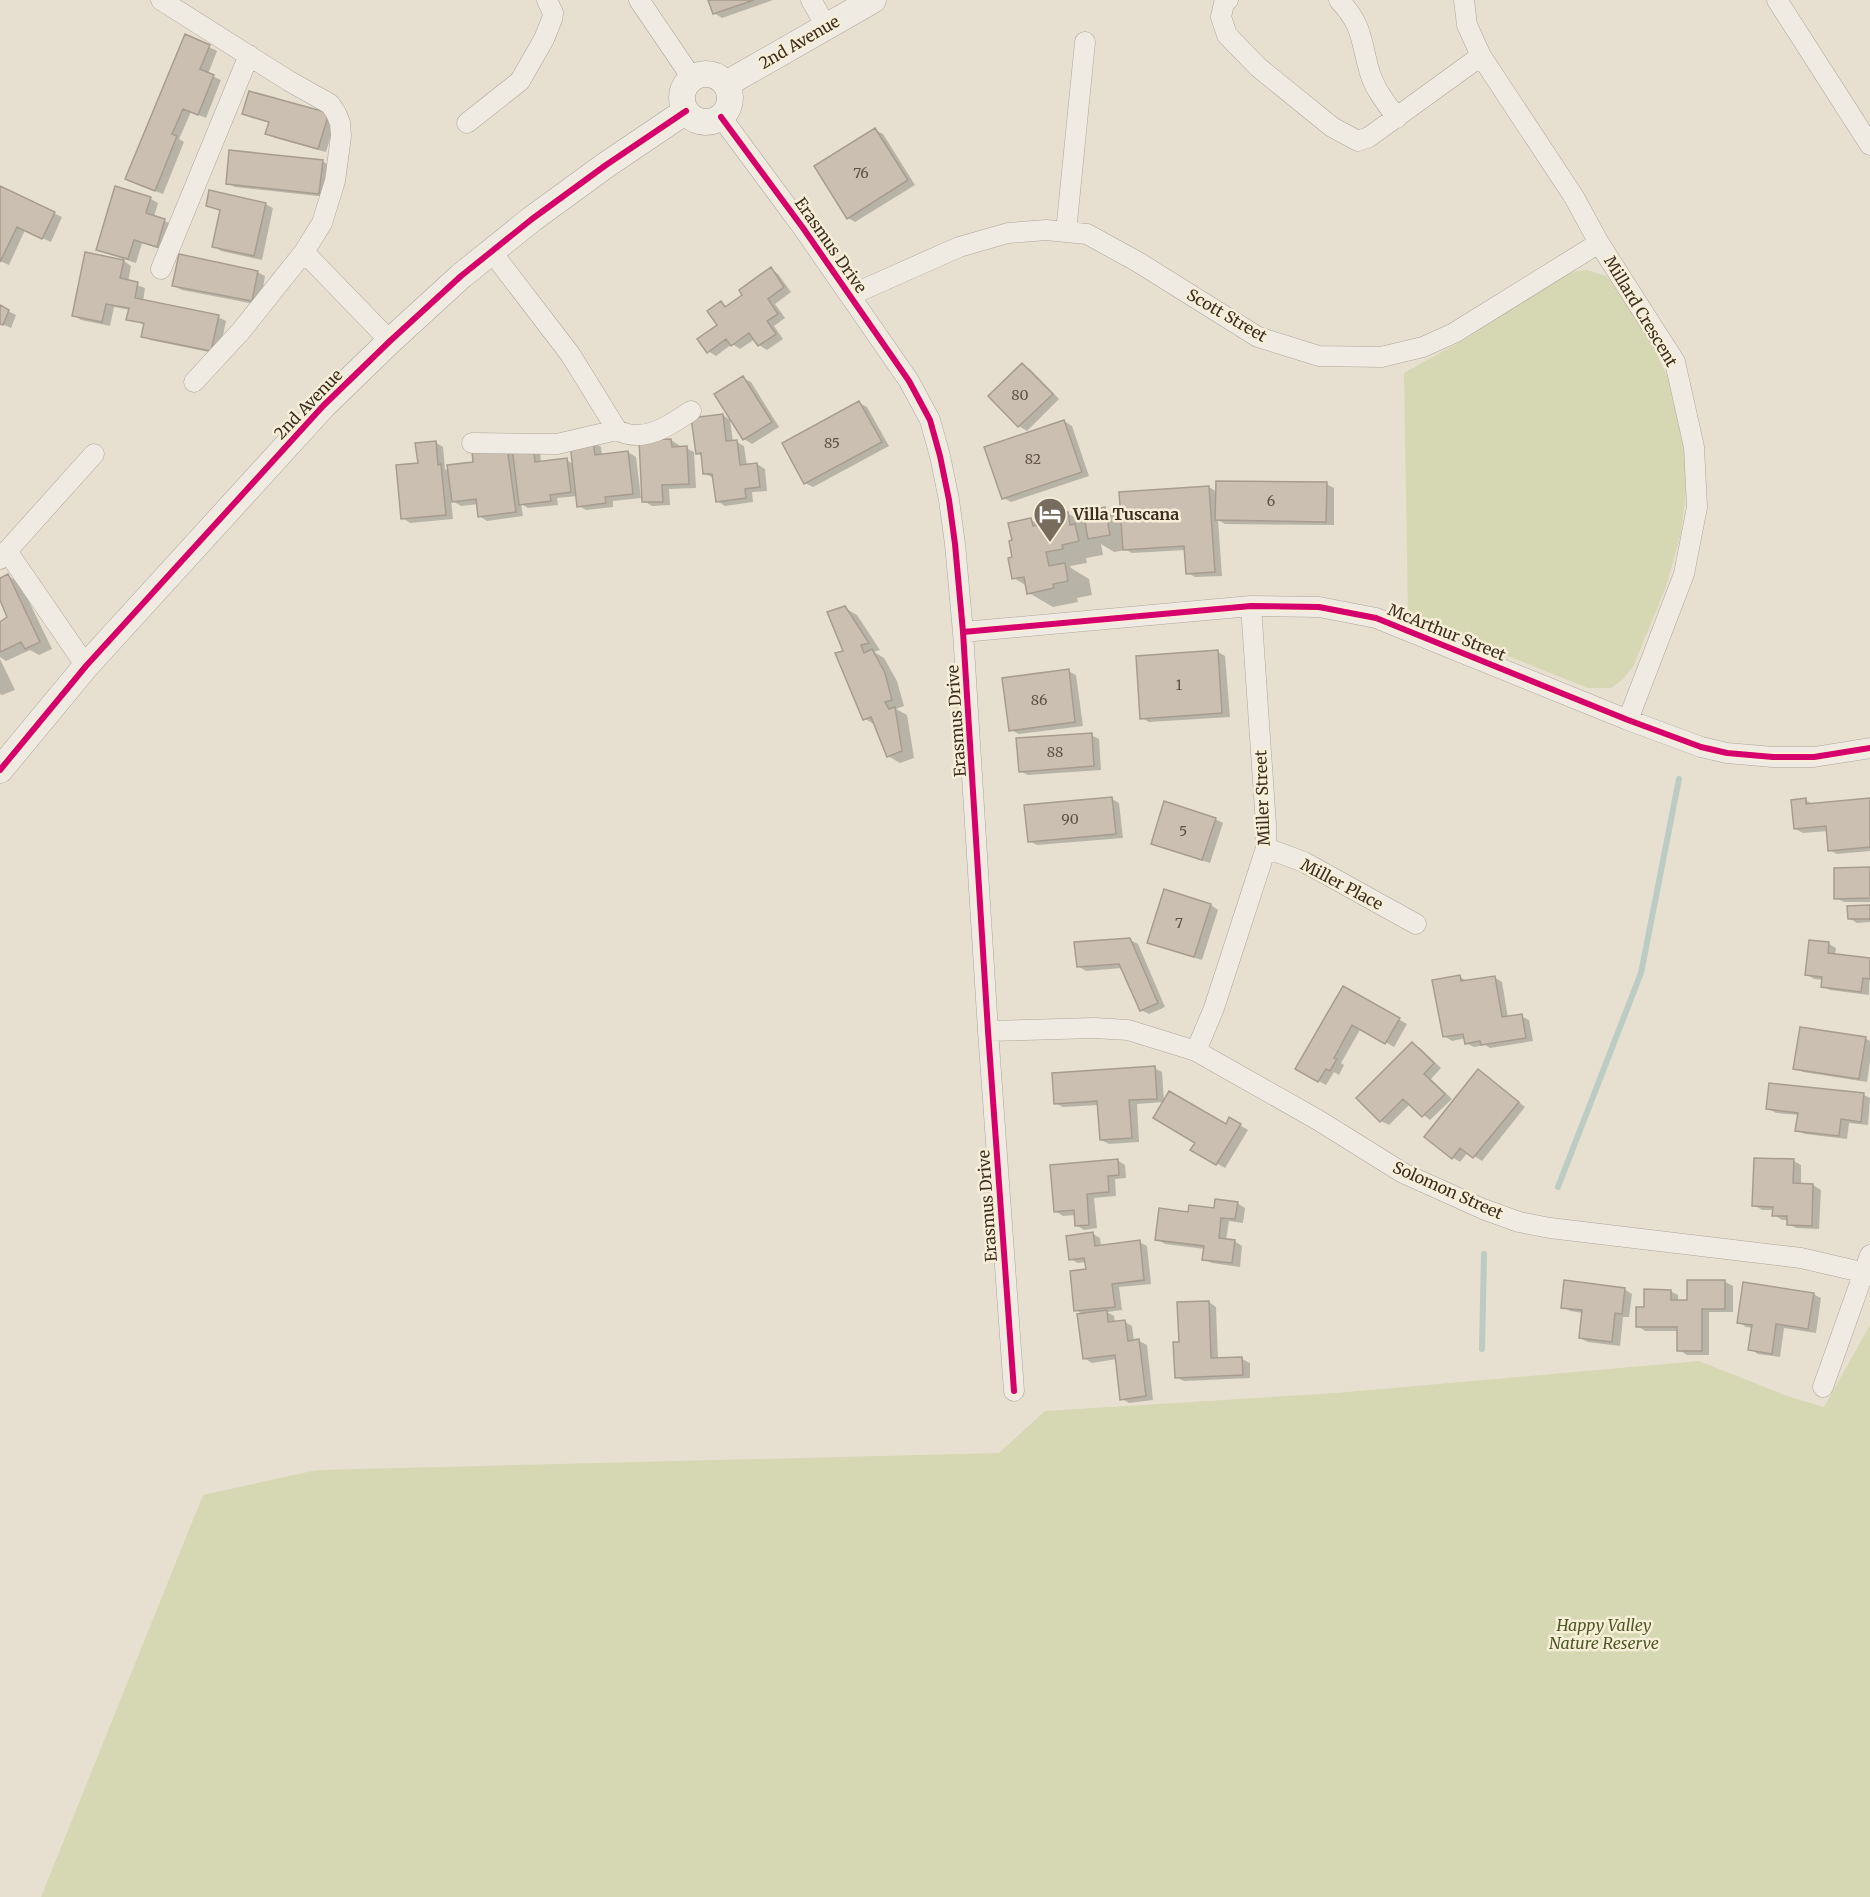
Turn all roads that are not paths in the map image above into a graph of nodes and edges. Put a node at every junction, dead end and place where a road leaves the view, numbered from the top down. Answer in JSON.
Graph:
{"nodes":[{"id":1,"x":547,"y":0,"type":"edge"},
{"id":2,"x":639,"y":0,"type":"edge"},
{"id":3,"x":811,"y":0,"type":"edge"},
{"id":4,"x":873,"y":0,"type":"edge"},
{"id":5,"x":1228,"y":0,"type":"edge"},
{"id":6,"x":1339,"y":0,"type":"edge"},
{"id":7,"x":1464,"y":0,"type":"edge"},
{"id":8,"x":1777,"y":0,"type":"edge"},
{"id":9,"x":165,"y":1,"type":"edge"},
{"id":10,"x":826,"y":26,"type":"junction"},
{"id":11,"x":1085,"y":42,"type":"dead end"},
{"id":12,"x":249,"y":55,"type":"junction"},
{"id":13,"x":1481,"y":56,"type":"junction"},
{"id":14,"x":692,"y":78,"type":"junction"},
{"id":15,"x":726,"y":84,"type":"junction"},
{"id":16,"x":686,"y":111,"type":"junction"},
{"id":17,"x":721,"y":117,"type":"junction"},
{"id":18,"x":1397,"y":118,"type":"junction"},
{"id":19,"x":467,"y":123,"type":"dead end"},
{"id":20,"x":1870,"y":145,"type":"edge"},
{"id":21,"x":1066,"y":232,"type":"junction"},
{"id":22,"x":1599,"y":243,"type":"junction"},
{"id":23,"x":304,"y":252,"type":"junction"},
{"id":24,"x":491,"y":252,"type":"junction"},
{"id":25,"x":161,"y":269,"type":"dead end"},
{"id":26,"x":850,"y":295,"type":"junction"},
{"id":27,"x":390,"y":341,"type":"junction"},
{"id":28,"x":194,"y":382,"type":"dead end"},
{"id":29,"x":691,"y":411,"type":"dead end"},
{"id":30,"x":617,"y":430,"type":"junction"},
{"id":31,"x":472,"y":443,"type":"dead end"},
{"id":32,"x":94,"y":454,"type":"dead end"},
{"id":33,"x":4,"y":555,"type":"edge"},
{"id":34,"x":1251,"y":606,"type":"junction"},
{"id":35,"x":963,"y":632,"type":"junction"},
{"id":36,"x":86,"y":666,"type":"junction"},
{"id":37,"x":1628,"y":720,"type":"junction"},
{"id":38,"x":1870,"y":748,"type":"edge"},
{"id":39,"x":0,"y":770,"type":"edge"},
{"id":40,"x":1266,"y":848,"type":"junction"},
{"id":41,"x":1416,"y":924,"type":"dead end"},
{"id":42,"x":988,"y":1031,"type":"junction"},
{"id":43,"x":1196,"y":1051,"type":"junction"},
{"id":44,"x":1868,"y":1267,"type":"edge"},
{"id":45,"x":1823,"y":1387,"type":"dead end"},
{"id":46,"x":1014,"y":1392,"type":"dead end"}],
"edges":[{"from":1,"to":19,"type":"street"},
{"from":2,"to":14,"type":"street"},
{"from":3,"to":10,"type":"street"},
{"from":4,"to":10,"type":"street","name":"2nd Avenue"},
{"from":5,"to":18,"type":"street"},
{"from":6,"to":18,"type":"street"},
{"from":7,"to":13,"type":"street","name":"Millard Crescent"},
{"from":8,"to":20,"type":"street"},
{"from":9,"to":12,"type":"street"},
{"from":10,"to":15,"type":"street","name":"2nd Avenue"},
{"from":11,"to":21,"type":"street"},
{"from":12,"to":23,"type":"street"},
{"from":12,"to":25,"type":"street"},
{"from":13,"to":18,"type":"street"},
{"from":13,"to":22,"type":"street","name":"Millard Crescent"},
{"from":14,"to":15,"type":"street"},
{"from":14,"to":16,"type":"street"},
{"from":15,"to":17,"type":"street"},
{"from":16,"to":17,"type":"street"},
{"from":16,"to":24,"type":"street","name":"2nd Avenue"},
{"from":17,"to":26,"type":"street","name":"Erasmus Drive"},
{"from":21,"to":22,"type":"street","name":"Scott Street"},
{"from":21,"to":26,"type":"street","name":"Scott Street"},
{"from":22,"to":37,"type":"street","name":"Millard Crescent"},
{"from":23,"to":27,"type":"street"},
{"from":23,"to":28,"type":"street"},
{"from":24,"to":27,"type":"street","name":"2nd Avenue"},
{"from":24,"to":30,"type":"street"},
{"from":26,"to":35,"type":"street","name":"Erasmus Drive"},
{"from":27,"to":36,"type":"street","name":"2nd Avenue"},
{"from":29,"to":30,"type":"street"},
{"from":30,"to":31,"type":"street"},
{"from":32,"to":33,"type":"street"},
{"from":33,"to":36,"type":"street"},
{"from":34,"to":35,"type":"street","name":"McArthur Street"},
{"from":34,"to":37,"type":"street","name":"McArthur Street"},
{"from":34,"to":40,"type":"street","name":"Miller Street"},
{"from":35,"to":42,"type":"street","name":"Erasmus Drive"},
{"from":36,"to":39,"type":"street","name":"2nd Avenue"},
{"from":37,"to":38,"type":"street","name":"McArthur Street"},
{"from":40,"to":41,"type":"street","name":"Miller Place"},
{"from":40,"to":43,"type":"street","name":"Miller Street"},
{"from":42,"to":43,"type":"street","name":"Solomon Street"},
{"from":42,"to":46,"type":"street","name":"Erasmus Drive"},
{"from":43,"to":44,"type":"street","name":"Solomon Street"},
{"from":44,"to":45,"type":"street"}]}
